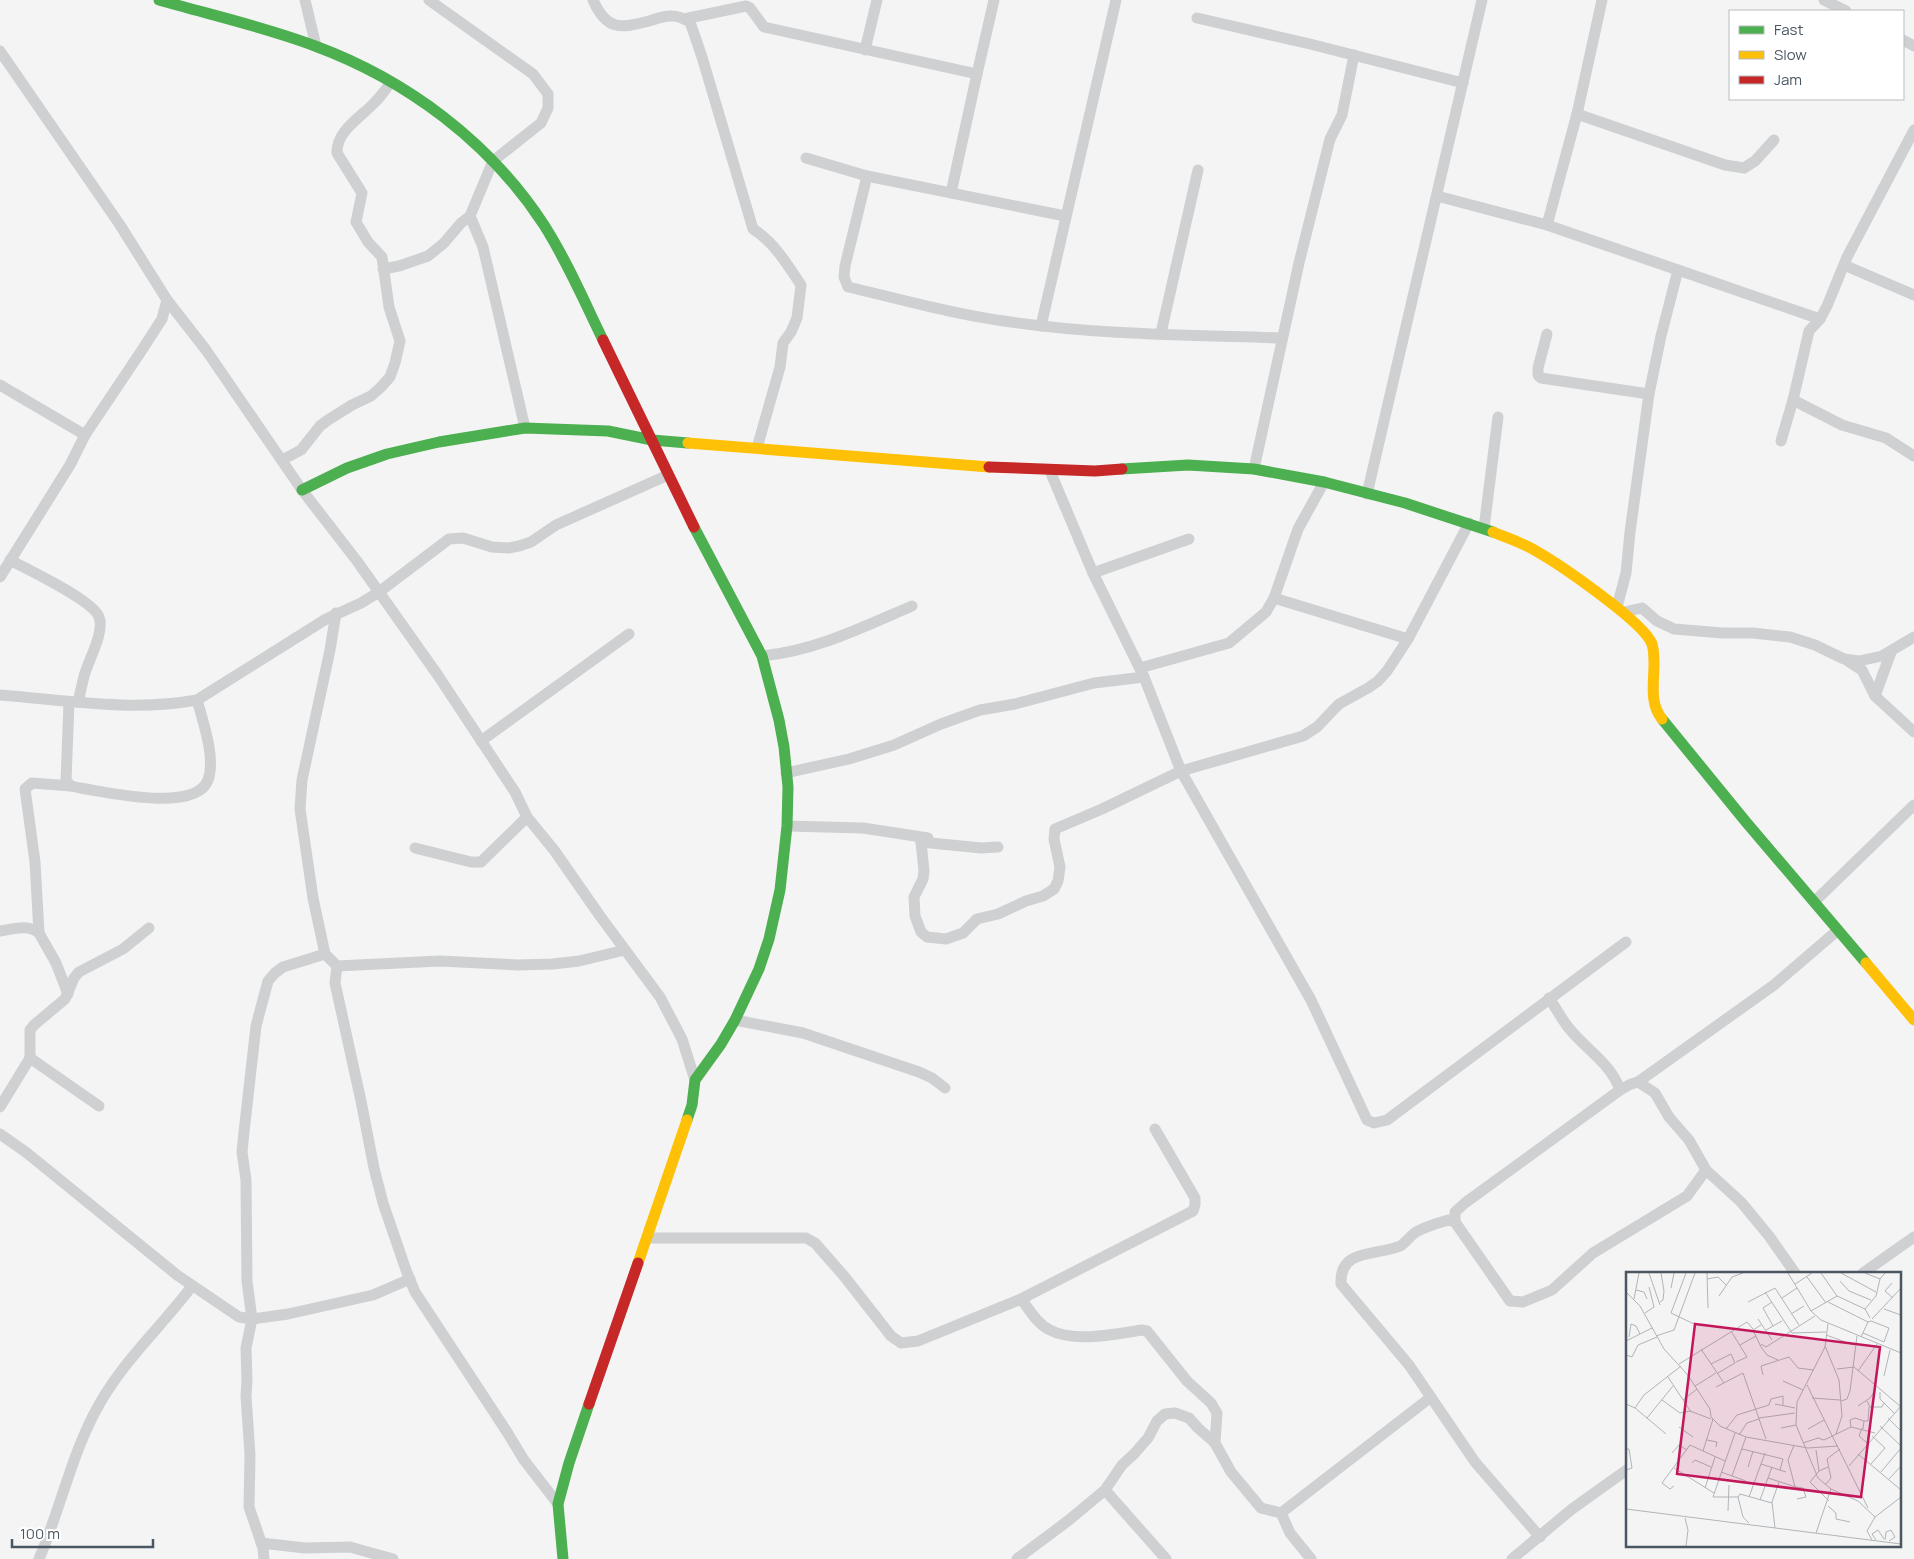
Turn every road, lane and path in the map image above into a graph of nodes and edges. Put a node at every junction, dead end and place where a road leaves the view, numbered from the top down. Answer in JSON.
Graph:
{"nodes":[{"id":1,"x":159,"y":0,"type":"edge"},
{"id":2,"x":305,"y":0,"type":"edge"},
{"id":3,"x":430,"y":0,"type":"edge"},
{"id":4,"x":593,"y":0,"type":"edge"},
{"id":5,"x":877,"y":0,"type":"edge"},
{"id":6,"x":994,"y":0,"type":"edge"},
{"id":7,"x":1116,"y":0,"type":"edge"},
{"id":8,"x":1482,"y":0,"type":"edge"},
{"id":9,"x":1602,"y":0,"type":"edge"},
{"id":10,"x":1824,"y":0,"type":"edge"},
{"id":11,"x":1844,"y":10,"type":"edge"},
{"id":12,"x":1197,"y":18,"type":"dead end"},
{"id":13,"x":684,"y":19,"type":"junction"},
{"id":14,"x":316,"y":46,"type":"junction"},
{"id":15,"x":0,"y":50,"type":"edge"},
{"id":16,"x":865,"y":50,"type":"junction"},
{"id":17,"x":1354,"y":55,"type":"junction"},
{"id":18,"x":977,"y":74,"type":"junction"},
{"id":19,"x":391,"y":82,"type":"junction"},
{"id":20,"x":1463,"y":83,"type":"junction"},
{"id":21,"x":1577,"y":114,"type":"junction"},
{"id":22,"x":1914,"y":130,"type":"edge"},
{"id":23,"x":1774,"y":140,"type":"dead end"},
{"id":24,"x":806,"y":158,"type":"dead end"},
{"id":25,"x":494,"y":161,"type":"junction"},
{"id":26,"x":1198,"y":170,"type":"dead end"},
{"id":27,"x":867,"y":176,"type":"junction"},
{"id":28,"x":951,"y":193,"type":"junction"},
{"id":29,"x":1436,"y":196,"type":"junction"},
{"id":30,"x":470,"y":216,"type":"junction"},
{"id":31,"x":1065,"y":216,"type":"junction"},
{"id":32,"x":1547,"y":225,"type":"junction"},
{"id":33,"x":1844,"y":265,"type":"junction"},
{"id":34,"x":384,"y":269,"type":"junction"},
{"id":35,"x":1678,"y":270,"type":"junction"},
{"id":36,"x":1914,"y":295,"type":"edge"},
{"id":37,"x":167,"y":300,"type":"junction"},
{"id":38,"x":1820,"y":319,"type":"junction"},
{"id":39,"x":1041,"y":326,"type":"junction"},
{"id":40,"x":1161,"y":333,"type":"junction"},
{"id":41,"x":1547,"y":334,"type":"dead end"},
{"id":42,"x":1282,"y":338,"type":"junction"},
{"id":43,"x":0,"y":384,"type":"edge"},
{"id":44,"x":1649,"y":394,"type":"junction"},
{"id":45,"x":1793,"y":400,"type":"junction"},
{"id":46,"x":1498,"y":417,"type":"dead end"},
{"id":47,"x":524,"y":428,"type":"junction"},
{"id":48,"x":85,"y":435,"type":"junction"},
{"id":49,"x":652,"y":440,"type":"junction"},
{"id":50,"x":1781,"y":441,"type":"dead end"},
{"id":51,"x":757,"y":448,"type":"junction"},
{"id":52,"x":1914,"y":456,"type":"edge"},
{"id":53,"x":282,"y":460,"type":"junction"},
{"id":54,"x":1254,"y":469,"type":"junction"},
{"id":55,"x":1050,"y":470,"type":"junction"},
{"id":56,"x":668,"y":475,"type":"junction"},
{"id":57,"x":1324,"y":482,"type":"junction"},
{"id":58,"x":302,"y":490,"type":"junction"},
{"id":59,"x":1367,"y":494,"type":"junction"},
{"id":60,"x":1469,"y":523,"type":"junction"},
{"id":61,"x":1484,"y":528,"type":"junction"},
{"id":62,"x":1188,"y":539,"type":"dead end"},
{"id":63,"x":10,"y":560,"type":"junction"},
{"id":64,"x":1093,"y":573,"type":"junction"},
{"id":65,"x":0,"y":578,"type":"edge"},
{"id":66,"x":379,"y":592,"type":"junction"},
{"id":67,"x":1274,"y":598,"type":"junction"},
{"id":68,"x":912,"y":606,"type":"dead end"},
{"id":69,"x":1621,"y":610,"type":"junction"},
{"id":70,"x":336,"y":613,"type":"junction"},
{"id":71,"x":629,"y":634,"type":"dead end"},
{"id":72,"x":1914,"y":637,"type":"edge"},
{"id":73,"x":1408,"y":639,"type":"junction"},
{"id":74,"x":1891,"y":652,"type":"junction"},
{"id":75,"x":762,"y":656,"type":"junction"},
{"id":76,"x":1844,"y":659,"type":"junction"},
{"id":77,"x":1142,"y":672,"type":"junction"},
{"id":78,"x":0,"y":695,"type":"edge"},
{"id":79,"x":1875,"y":696,"type":"junction"},
{"id":80,"x":197,"y":700,"type":"junction"},
{"id":81,"x":74,"y":702,"type":"junction"},
{"id":82,"x":1914,"y":732,"type":"edge"},
{"id":83,"x":481,"y":741,"type":"junction"},
{"id":84,"x":1181,"y":771,"type":"junction"},
{"id":85,"x":786,"y":772,"type":"junction"},
{"id":86,"x":71,"y":786,"type":"junction"},
{"id":87,"x":1914,"y":805,"type":"edge"},
{"id":88,"x":528,"y":817,"type":"junction"},
{"id":89,"x":787,"y":826,"type":"junction"},
{"id":90,"x":921,"y":842,"type":"junction"},
{"id":91,"x":998,"y":847,"type":"dead end"},
{"id":92,"x":415,"y":848,"type":"dead end"},
{"id":93,"x":1814,"y":902,"type":"junction"},
{"id":94,"x":149,"y":928,"type":"dead end"},
{"id":95,"x":1838,"y":930,"type":"junction"},
{"id":96,"x":0,"y":931,"type":"edge"},
{"id":97,"x":39,"y":933,"type":"junction"},
{"id":98,"x":1626,"y":942,"type":"dead end"},
{"id":99,"x":625,"y":950,"type":"junction"},
{"id":100,"x":325,"y":954,"type":"junction"},
{"id":101,"x":337,"y":966,"type":"junction"},
{"id":102,"x":68,"y":994,"type":"junction"},
{"id":103,"x":1549,"y":998,"type":"junction"},
{"id":104,"x":735,"y":1020,"type":"junction"},
{"id":105,"x":1914,"y":1020,"type":"edge"},
{"id":106,"x":30,"y":1058,"type":"junction"},
{"id":107,"x":695,"y":1080,"type":"junction"},
{"id":108,"x":1638,"y":1082,"type":"junction"},
{"id":109,"x":945,"y":1088,"type":"dead end"},
{"id":110,"x":1620,"y":1090,"type":"junction"},
{"id":111,"x":100,"y":1106,"type":"dead end"},
{"id":112,"x":0,"y":1107,"type":"edge"},
{"id":113,"x":1155,"y":1129,"type":"dead end"},
{"id":114,"x":0,"y":1134,"type":"edge"},
{"id":115,"x":1706,"y":1170,"type":"junction"},
{"id":116,"x":1455,"y":1222,"type":"junction"},
{"id":117,"x":1914,"y":1237,"type":"edge"},
{"id":118,"x":647,"y":1238,"type":"junction"},
{"id":119,"x":1794,"y":1272,"type":"edge"},
{"id":120,"x":1864,"y":1272,"type":"edge"},
{"id":121,"x":410,"y":1279,"type":"junction"},
{"id":122,"x":192,"y":1286,"type":"junction"},
{"id":123,"x":1021,"y":1298,"type":"junction"},
{"id":124,"x":252,"y":1319,"type":"junction"},
{"id":125,"x":1431,"y":1398,"type":"junction"},
{"id":126,"x":1215,"y":1443,"type":"junction"},
{"id":127,"x":1626,"y":1470,"type":"edge"},
{"id":128,"x":1105,"y":1490,"type":"junction"},
{"id":129,"x":558,"y":1504,"type":"junction"},
{"id":130,"x":1280,"y":1513,"type":"junction"},
{"id":131,"x":1540,"y":1537,"type":"junction"},
{"id":132,"x":261,"y":1543,"type":"junction"},
{"id":133,"x":38,"y":1559,"type":"edge"},
{"id":134,"x":264,"y":1559,"type":"edge"},
{"id":135,"x":393,"y":1559,"type":"edge"},
{"id":136,"x":563,"y":1559,"type":"edge"},
{"id":137,"x":1017,"y":1559,"type":"edge"},
{"id":138,"x":1166,"y":1559,"type":"edge"},
{"id":139,"x":1311,"y":1559,"type":"edge"},
{"id":140,"x":1512,"y":1559,"type":"edge"}],
"edges":[{"from":1,"to":14,"type":"street"},
{"from":2,"to":14,"type":"street"},
{"from":3,"to":25,"type":"street"},
{"from":4,"to":13,"type":"street"},
{"from":5,"to":16,"type":"street"},
{"from":6,"to":18,"type":"street"},
{"from":7,"to":31,"type":"street"},
{"from":8,"to":20,"type":"street"},
{"from":9,"to":21,"type":"street"},
{"from":10,"to":11,"type":"street"},
{"from":12,"to":17,"type":"street"},
{"from":13,"to":16,"type":"street"},
{"from":13,"to":51,"type":"street"},
{"from":14,"to":19,"type":"street"},
{"from":15,"to":37,"type":"street"},
{"from":16,"to":18,"type":"street"},
{"from":17,"to":20,"type":"street"},
{"from":17,"to":42,"type":"street"},
{"from":18,"to":28,"type":"street"},
{"from":19,"to":25,"type":"street"},
{"from":19,"to":34,"type":"street"},
{"from":20,"to":29,"type":"street"},
{"from":21,"to":23,"type":"street"},
{"from":21,"to":32,"type":"street"},
{"from":22,"to":33,"type":"street"},
{"from":24,"to":27,"type":"street"},
{"from":25,"to":30,"type":"street"},
{"from":25,"to":49,"type":"street"},
{"from":26,"to":40,"type":"street"},
{"from":27,"to":28,"type":"street"},
{"from":27,"to":39,"type":"street"},
{"from":28,"to":31,"type":"street"},
{"from":29,"to":32,"type":"street"},
{"from":29,"to":59,"type":"street"},
{"from":30,"to":34,"type":"street"},
{"from":30,"to":47,"type":"street"},
{"from":31,"to":39,"type":"street"},
{"from":32,"to":35,"type":"street"},
{"from":33,"to":36,"type":"street"},
{"from":33,"to":38,"type":"street"},
{"from":34,"to":53,"type":"street"},
{"from":35,"to":38,"type":"street"},
{"from":35,"to":44,"type":"street"},
{"from":37,"to":48,"type":"street"},
{"from":37,"to":53,"type":"street"},
{"from":38,"to":45,"type":"street"},
{"from":39,"to":40,"type":"street"},
{"from":40,"to":42,"type":"street"},
{"from":41,"to":44,"type":"street"},
{"from":42,"to":54,"type":"street"},
{"from":43,"to":48,"type":"street"},
{"from":44,"to":69,"type":"street"},
{"from":45,"to":50,"type":"street"},
{"from":45,"to":52,"type":"street"},
{"from":46,"to":61,"type":"street"},
{"from":47,"to":49,"type":"street"},
{"from":47,"to":58,"type":"street"},
{"from":48,"to":63,"type":"street"},
{"from":49,"to":51,"type":"street"},
{"from":49,"to":56,"type":"street"},
{"from":51,"to":55,"type":"street"},
{"from":53,"to":58,"type":"street"},
{"from":54,"to":55,"type":"street"},
{"from":54,"to":57,"type":"street"},
{"from":55,"to":64,"type":"street"},
{"from":56,"to":66,"type":"street"},
{"from":56,"to":75,"type":"street"},
{"from":57,"to":59,"type":"street"},
{"from":57,"to":67,"type":"street"},
{"from":58,"to":66,"type":"street"},
{"from":59,"to":60,"type":"street"},
{"from":60,"to":61,"type":"street"},
{"from":60,"to":73,"type":"street"},
{"from":61,"to":69,"type":"street"},
{"from":62,"to":64,"type":"street"},
{"from":63,"to":65,"type":"street"},
{"from":63,"to":81,"type":"street"},
{"from":64,"to":77,"type":"street"},
{"from":66,"to":70,"type":"street"},
{"from":66,"to":83,"type":"street"},
{"from":67,"to":73,"type":"street"},
{"from":67,"to":77,"type":"street"},
{"from":68,"to":75,"type":"street"},
{"from":69,"to":76,"type":"street"},
{"from":69,"to":93,"type":"street"},
{"from":70,"to":80,"type":"street"},
{"from":70,"to":100,"type":"street"},
{"from":71,"to":83,"type":"street"},
{"from":72,"to":74,"type":"street"},
{"from":73,"to":84,"type":"street"},
{"from":74,"to":76,"type":"street"},
{"from":74,"to":79,"type":"street"},
{"from":75,"to":85,"type":"street"},
{"from":76,"to":79,"type":"street"},
{"from":77,"to":84,"type":"street"},
{"from":77,"to":85,"type":"street"},
{"from":78,"to":81,"type":"street"},
{"from":79,"to":82,"type":"street"},
{"from":80,"to":81,"type":"street"},
{"from":80,"to":86,"type":"street"},
{"from":81,"to":86,"type":"street"},
{"from":83,"to":88,"type":"street"},
{"from":84,"to":90,"type":"street"},
{"from":84,"to":103,"type":"street"},
{"from":85,"to":89,"type":"street"},
{"from":86,"to":97,"type":"street"},
{"from":87,"to":93,"type":"street"},
{"from":88,"to":92,"type":"street"},
{"from":88,"to":99,"type":"street"},
{"from":89,"to":90,"type":"street"},
{"from":89,"to":104,"type":"street"},
{"from":90,"to":91,"type":"street"},
{"from":93,"to":95,"type":"street"},
{"from":94,"to":102,"type":"street"},
{"from":95,"to":105,"type":"street"},
{"from":95,"to":108,"type":"street"},
{"from":96,"to":97,"type":"street"},
{"from":97,"to":102,"type":"street"},
{"from":98,"to":103,"type":"street"},
{"from":99,"to":101,"type":"street"},
{"from":99,"to":107,"type":"street"},
{"from":100,"to":101,"type":"street"},
{"from":100,"to":124,"type":"street"},
{"from":101,"to":121,"type":"street"},
{"from":102,"to":106,"type":"street"},
{"from":103,"to":110,"type":"street"},
{"from":104,"to":107,"type":"street"},
{"from":104,"to":109,"type":"street"},
{"from":106,"to":111,"type":"street"},
{"from":106,"to":112,"type":"street"},
{"from":107,"to":118,"type":"street"},
{"from":108,"to":110,"type":"street"},
{"from":108,"to":115,"type":"street"},
{"from":110,"to":116,"type":"street"},
{"from":113,"to":123,"type":"street"},
{"from":114,"to":122,"type":"street"},
{"from":115,"to":116,"type":"street"},
{"from":115,"to":119,"type":"street"},
{"from":116,"to":125,"type":"street"},
{"from":117,"to":120,"type":"street"},
{"from":118,"to":123,"type":"street"},
{"from":118,"to":129,"type":"street"},
{"from":121,"to":124,"type":"street"},
{"from":121,"to":129,"type":"street"},
{"from":122,"to":124,"type":"street"},
{"from":122,"to":133,"type":"street"},
{"from":123,"to":126,"type":"street"},
{"from":124,"to":132,"type":"street"},
{"from":125,"to":130,"type":"street"},
{"from":125,"to":131,"type":"street"},
{"from":126,"to":128,"type":"street"},
{"from":126,"to":130,"type":"street"},
{"from":127,"to":131,"type":"street"},
{"from":128,"to":137,"type":"street"},
{"from":128,"to":138,"type":"street"},
{"from":129,"to":136,"type":"street"},
{"from":130,"to":139,"type":"street"},
{"from":131,"to":140,"type":"street"},
{"from":132,"to":134,"type":"street"},
{"from":132,"to":135,"type":"street"}]}
